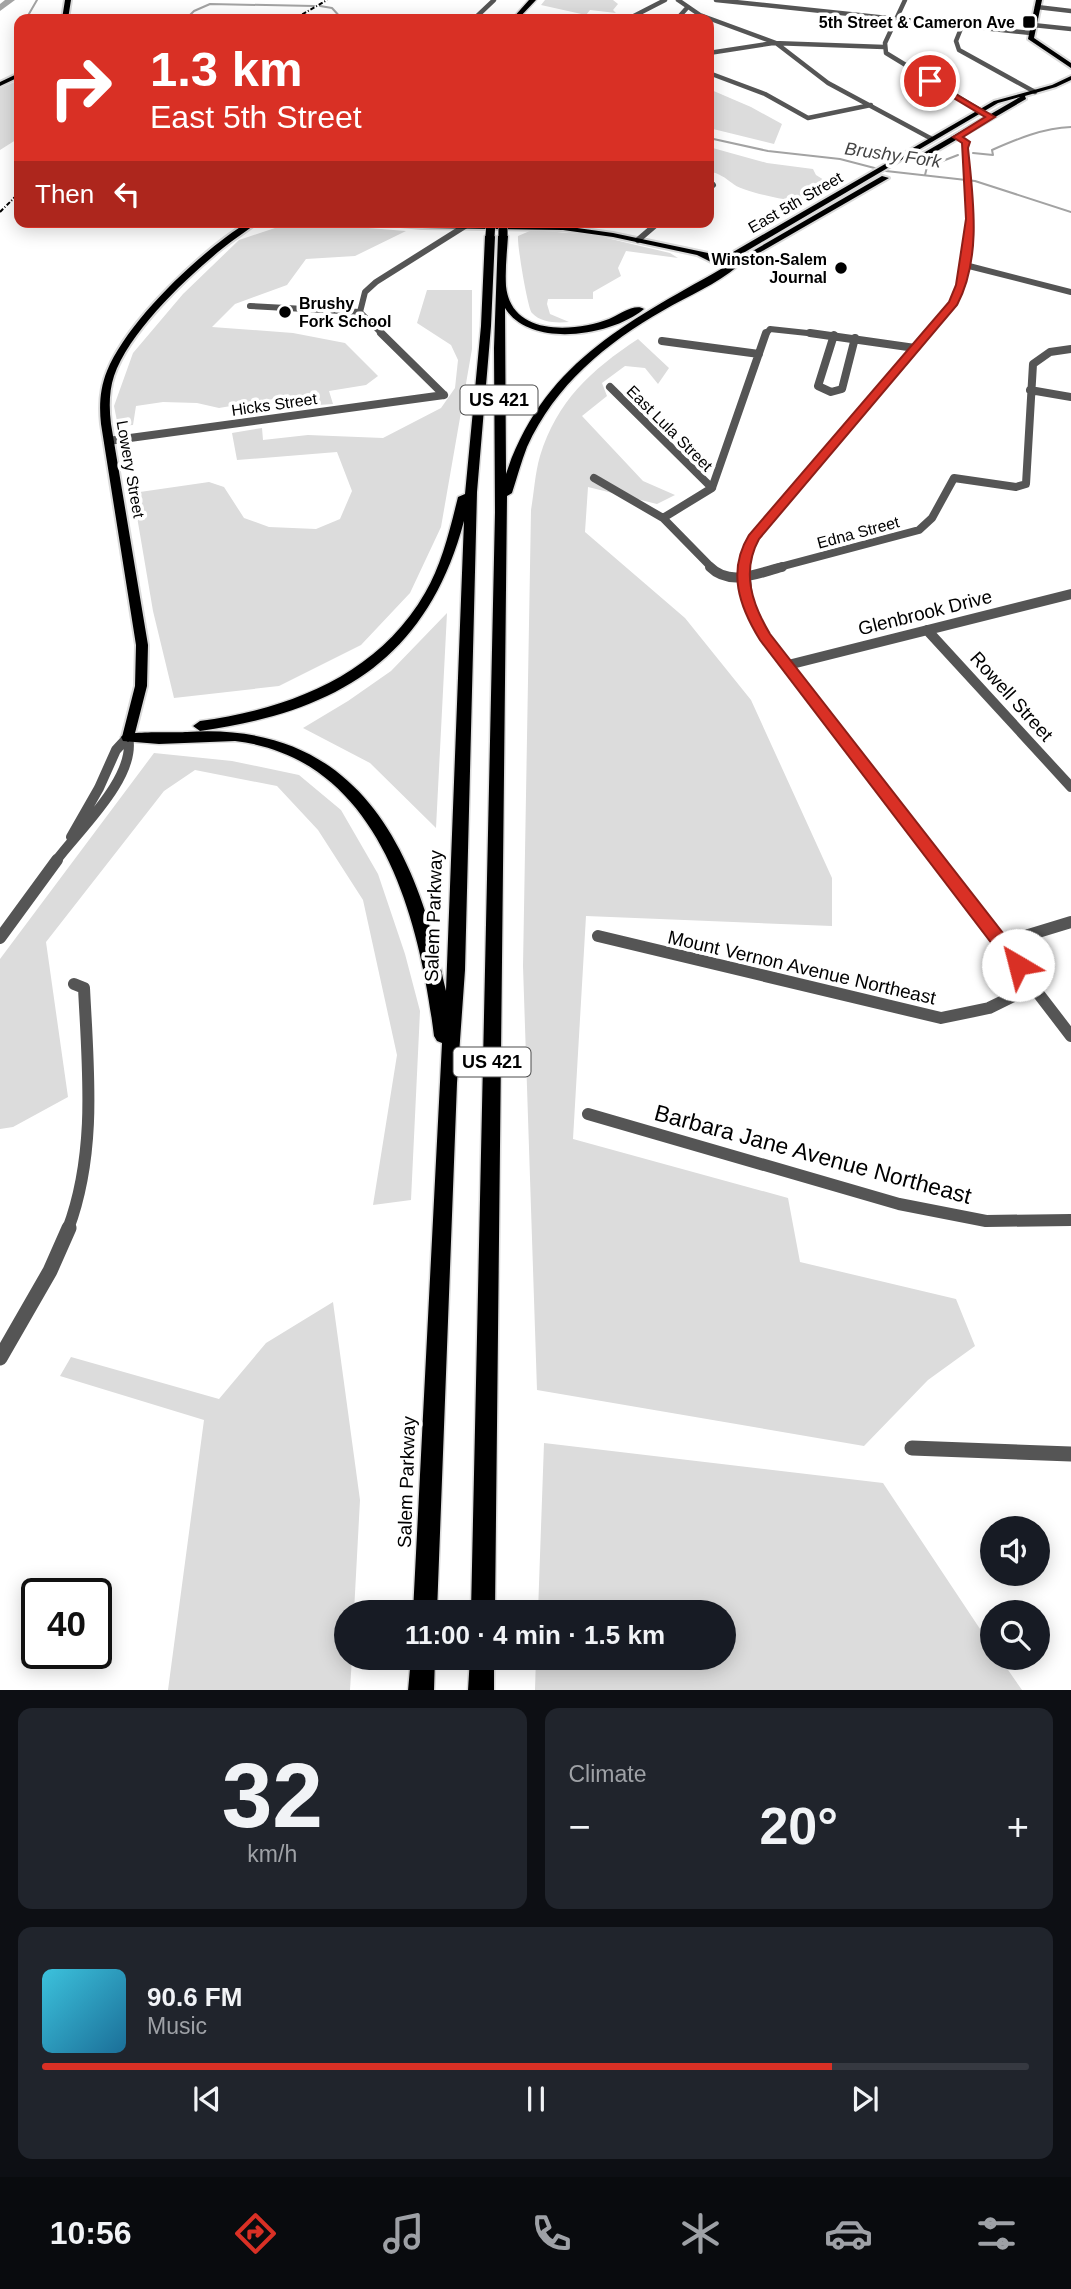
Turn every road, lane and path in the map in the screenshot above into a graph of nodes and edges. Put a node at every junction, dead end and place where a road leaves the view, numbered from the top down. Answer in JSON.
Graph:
{"nodes":[{"id":1,"x":494,"y":0,"type":"edge"},
{"id":2,"x":524,"y":0,"type":"edge"},
{"id":3,"x":533,"y":0,"type":"edge"},
{"id":4,"x":665,"y":0,"type":"edge"},
{"id":5,"x":678,"y":0,"type":"edge"},
{"id":6,"x":716,"y":0,"type":"edge"},
{"id":7,"x":905,"y":0,"type":"edge"},
{"id":8,"x":1038,"y":4,"type":"edge"},
{"id":9,"x":687,"y":9,"type":"junction"},
{"id":10,"x":1071,"y":11,"type":"edge"},
{"id":11,"x":479,"y":14,"type":"edge"},
{"id":12,"x":511,"y":14,"type":"edge"},
{"id":13,"x":520,"y":14,"type":"edge"},
{"id":14,"x":638,"y":14,"type":"edge"},
{"id":15,"x":682,"y":14,"type":"edge"},
{"id":16,"x":700,"y":14,"type":"edge"},
{"id":17,"x":896,"y":19,"type":"junction"},
{"id":18,"x":714,"y":20,"type":"edge"},
{"id":19,"x":962,"y":26,"type":"junction"},
{"id":20,"x":1032,"y":29,"type":"junction"},
{"id":21,"x":1071,"y":29,"type":"edge"},
{"id":22,"x":779,"y":45,"type":"junction"},
{"id":23,"x":884,"y":47,"type":"junction"},
{"id":24,"x":714,"y":52,"type":"edge"},
{"id":25,"x":1071,"y":66,"type":"edge"},
{"id":26,"x":714,"y":76,"type":"edge"},
{"id":27,"x":1071,"y":78,"type":"edge"},
{"id":28,"x":1035,"y":92,"type":"junction"},
{"id":29,"x":871,"y":105,"type":"junction"},
{"id":30,"x":981,"y":111,"type":"junction"},
{"id":31,"x":991,"y":117,"type":"junction"},
{"id":32,"x":943,"y":133,"type":"junction"},
{"id":33,"x":955,"y":138,"type":"junction"},
{"id":34,"x":932,"y":139,"type":"junction"},
{"id":35,"x":909,"y":164,"type":"dead end"},
{"id":36,"x":898,"y":170,"type":"dead end"},
{"id":37,"x":245,"y":228,"type":"edge"},
{"id":38,"x":462,"y":228,"type":"edge"},
{"id":39,"x":491,"y":228,"type":"edge"},
{"id":40,"x":503,"y":228,"type":"edge"},
{"id":41,"x":570,"y":228,"type":"edge"},
{"id":42,"x":652,"y":228,"type":"edge"},
{"id":43,"x":638,"y":240,"type":"junction"},
{"id":44,"x":730,"y":262,"type":"junction"},
{"id":45,"x":965,"y":265,"type":"junction"},
{"id":46,"x":502,"y":289,"type":"junction"},
{"id":47,"x":1071,"y":292,"type":"edge"},
{"id":48,"x":250,"y":306,"type":"dead end"},
{"id":49,"x":360,"y":312,"type":"junction"},
{"id":50,"x":834,"y":335,"type":"junction"},
{"id":51,"x":855,"y":338,"type":"junction"},
{"id":52,"x":662,"y":341,"type":"dead end"},
{"id":53,"x":915,"y":348,"type":"junction"},
{"id":54,"x":1071,"y":349,"type":"edge"},
{"id":55,"x":759,"y":354,"type":"junction"},
{"id":56,"x":610,"y":387,"type":"dead end"},
{"id":57,"x":1030,"y":390,"type":"junction"},
{"id":58,"x":1071,"y":397,"type":"edge"},
{"id":59,"x":108,"y":440,"type":"junction"},
{"id":60,"x":473,"y":457,"type":"junction"},
{"id":61,"x":594,"y":478,"type":"dead end"},
{"id":62,"x":712,"y":488,"type":"junction"},
{"id":63,"x":501,"y":512,"type":"junction"},
{"id":64,"x":663,"y":518,"type":"junction"},
{"id":65,"x":742,"y":577,"type":"junction"},
{"id":66,"x":1071,"y":594,"type":"edge"},
{"id":67,"x":927,"y":630,"type":"junction"},
{"id":68,"x":789,"y":665,"type":"junction"},
{"id":69,"x":128,"y":737,"type":"junction"},
{"id":70,"x":1071,"y":787,"type":"edge"},
{"id":71,"x":1071,"y":922,"type":"edge"},
{"id":72,"x":598,"y":936,"type":"dead end"},
{"id":73,"x":0,"y":937,"type":"edge"},
{"id":74,"x":1002,"y":943,"type":"junction"},
{"id":75,"x":74,"y":984,"type":"dead end"},
{"id":76,"x":1034,"y":986,"type":"junction"},
{"id":77,"x":1071,"y":1036,"type":"edge"},
{"id":78,"x":448,"y":1083,"type":"junction"},
{"id":79,"x":588,"y":1114,"type":"dead end"},
{"id":80,"x":1071,"y":1220,"type":"edge"},
{"id":81,"x":0,"y":1358,"type":"edge"},
{"id":82,"x":912,"y":1448,"type":"dead end"},
{"id":83,"x":1071,"y":1454,"type":"edge"},
{"id":84,"x":426,"y":1600,"type":"edge"},
{"id":85,"x":483,"y":1600,"type":"edge"},
{"id":86,"x":423,"y":1670,"type":"edge"},
{"id":87,"x":482,"y":1670,"type":"edge"},
{"id":88,"x":422,"y":1690,"type":"edge"},
{"id":89,"x":481,"y":1690,"type":"edge"}],
"edges":[{"from":1,"to":11,"type":"street"},
{"from":2,"to":12,"type":"highway"},
{"from":3,"to":13,"type":"highway"},
{"from":4,"to":14,"type":"street"},
{"from":5,"to":9,"type":"street"},
{"from":6,"to":17,"type":"street"},
{"from":7,"to":17,"type":"street"},
{"from":8,"to":10,"type":"street"},
{"from":8,"to":20,"type":"main road"},
{"from":9,"to":15,"type":"street"},
{"from":9,"to":16,"type":"street"},
{"from":17,"to":19,"type":"street"},
{"from":17,"to":23,"type":"street"},
{"from":18,"to":22,"type":"street"},
{"from":19,"to":20,"type":"street"},
{"from":19,"to":28,"type":"street"},
{"from":20,"to":21,"type":"street"},
{"from":20,"to":25,"type":"main road"},
{"from":22,"to":23,"type":"street"},
{"from":22,"to":24,"type":"street"},
{"from":22,"to":29,"type":"street"},
{"from":23,"to":30,"type":"street"},
{"from":26,"to":29,"type":"street"},
{"from":27,"to":28,"type":"main road","name":"East 5th Street"},
{"from":28,"to":30,"type":"main road","name":"East 5th Street"},
{"from":28,"to":31,"type":"main road","name":"East 5th Street"},
{"from":29,"to":34,"type":"street"},
{"from":30,"to":31,"type":"street"},
{"from":30,"to":32,"type":"main road","name":"East 5th Street"},
{"from":31,"to":33,"type":"main road","name":"East 5th Street"},
{"from":32,"to":33,"type":"street"},
{"from":32,"to":34,"type":"main road","name":"East 5th Street"},
{"from":33,"to":35,"type":"main road","name":"East 5th Street"},
{"from":33,"to":45,"type":"street"},
{"from":34,"to":44,"type":"main road","name":"East 5th Street"},
{"from":36,"to":44,"type":"main road","name":"East 5th Street"},
{"from":37,"to":59,"type":"main road","name":"Lowery Street"},
{"from":38,"to":49,"type":"street"},
{"from":39,"to":60,"type":"highway","name":"Salem Parkway","number":"US 421","bridge":true},
{"from":40,"to":46,"type":"highway","number":"US 421","bridge":true},
{"from":41,"to":43,"type":"main road"},
{"from":42,"to":43,"type":"street"},
{"from":43,"to":44,"type":"main road"},
{"from":44,"to":46,"type":"highway"},
{"from":44,"to":63,"type":"highway"},
{"from":45,"to":47,"type":"street"},
{"from":45,"to":53,"type":"street"},
{"from":46,"to":63,"type":"highway","number":"US 421"},
{"from":48,"to":49,"type":"street"},
{"from":49,"to":59,"type":"street","name":"Hicks Street"},
{"from":50,"to":51,"type":"street"},
{"from":50,"to":51,"type":"street"},
{"from":50,"to":55,"type":"street"},
{"from":51,"to":53,"type":"street"},
{"from":52,"to":55,"type":"street"},
{"from":53,"to":65,"type":"street"},
{"from":54,"to":57,"type":"street"},
{"from":55,"to":62,"type":"street"},
{"from":56,"to":62,"type":"street","name":"East Lula Street"},
{"from":57,"to":58,"type":"street"},
{"from":57,"to":65,"type":"street","name":"Edna Street"},
{"from":59,"to":69,"type":"main road","name":"Lowery Street"},
{"from":60,"to":69,"type":"highway"},
{"from":60,"to":78,"type":"highway","name":"Salem Parkway","number":"US 421"},
{"from":61,"to":64,"type":"street"},
{"from":62,"to":64,"type":"street"},
{"from":63,"to":85,"type":"highway","number":"US 421"},
{"from":64,"to":65,"type":"street"},
{"from":65,"to":68,"type":"street"},
{"from":66,"to":67,"type":"street","name":"Glenbrook Drive"},
{"from":67,"to":68,"type":"street","name":"Glenbrook Drive"},
{"from":67,"to":70,"type":"street","name":"Rowell Street"},
{"from":68,"to":74,"type":"street"},
{"from":69,"to":73,"type":"street","name":"Lowery Street"},
{"from":69,"to":78,"type":"highway"},
{"from":71,"to":74,"type":"street"},
{"from":72,"to":76,"type":"street","name":"Mount Vernon Avenue Northeast"},
{"from":74,"to":76,"type":"street"},
{"from":75,"to":81,"type":"street"},
{"from":76,"to":77,"type":"street"},
{"from":78,"to":84,"type":"highway","name":"Salem Parkway","number":"US 421"},
{"from":79,"to":80,"type":"street","name":"Barbara Jane Avenue Northeast"},
{"from":82,"to":83,"type":"street"},
{"from":86,"to":88,"type":"highway"},
{"from":87,"to":89,"type":"highway"}]}
